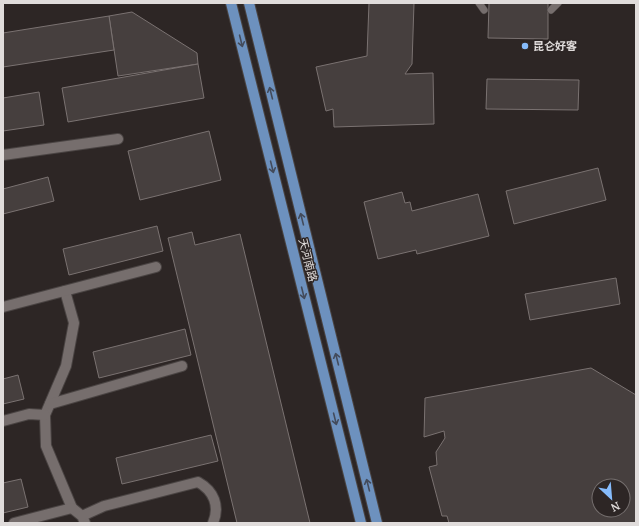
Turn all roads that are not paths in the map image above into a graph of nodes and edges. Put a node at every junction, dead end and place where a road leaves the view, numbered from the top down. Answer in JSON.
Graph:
{"nodes":[{"id":1,"x":231,"y":3,"type":"edge"},
{"id":2,"x":249,"y":3,"type":"edge"},
{"id":3,"x":478,"y":3,"type":"edge"},
{"id":4,"x":558,"y":3,"type":"edge"},
{"id":5,"x":484,"y":10,"type":"dead end"},
{"id":6,"x":551,"y":10,"type":"dead end"},
{"id":7,"x":118,"y":139,"type":"dead end"},
{"id":8,"x":3,"y":155,"type":"edge"},
{"id":9,"x":156,"y":267,"type":"dead end"},
{"id":10,"x":65,"y":291,"type":"junction"},
{"id":11,"x":3,"y":307,"type":"edge"},
{"id":12,"x":182,"y":366,"type":"dead end"},
{"id":13,"x":50,"y":404,"type":"junction"},
{"id":14,"x":45,"y":415,"type":"junction"},
{"id":15,"x":3,"y":421,"type":"edge"},
{"id":16,"x":72,"y":508,"type":"junction"},
{"id":17,"x":83,"y":519,"type":"edge"},
{"id":18,"x":14,"y":523,"type":"edge"},
{"id":19,"x":213,"y":523,"type":"edge"},
{"id":20,"x":361,"y":523,"type":"edge"},
{"id":21,"x":377,"y":523,"type":"edge"}],
"edges":[{"from":1,"to":20,"type":"main road","name":"天河南路","one_way":true},
{"from":21,"to":2,"type":"main road","name":"天河南路","one_way":true},
{"from":3,"to":5,"type":"lane"},
{"from":4,"to":6,"type":"lane"},
{"from":7,"to":8,"type":"street"},
{"from":9,"to":10,"type":"street"},
{"from":10,"to":11,"type":"street"},
{"from":10,"to":13,"type":"street"},
{"from":12,"to":13,"type":"street"},
{"from":13,"to":14,"type":"street"},
{"from":14,"to":15,"type":"street"},
{"from":14,"to":16,"type":"street"},
{"from":16,"to":17,"type":"street"},
{"from":16,"to":18,"type":"street"},
{"from":17,"to":19,"type":"street"}]}
